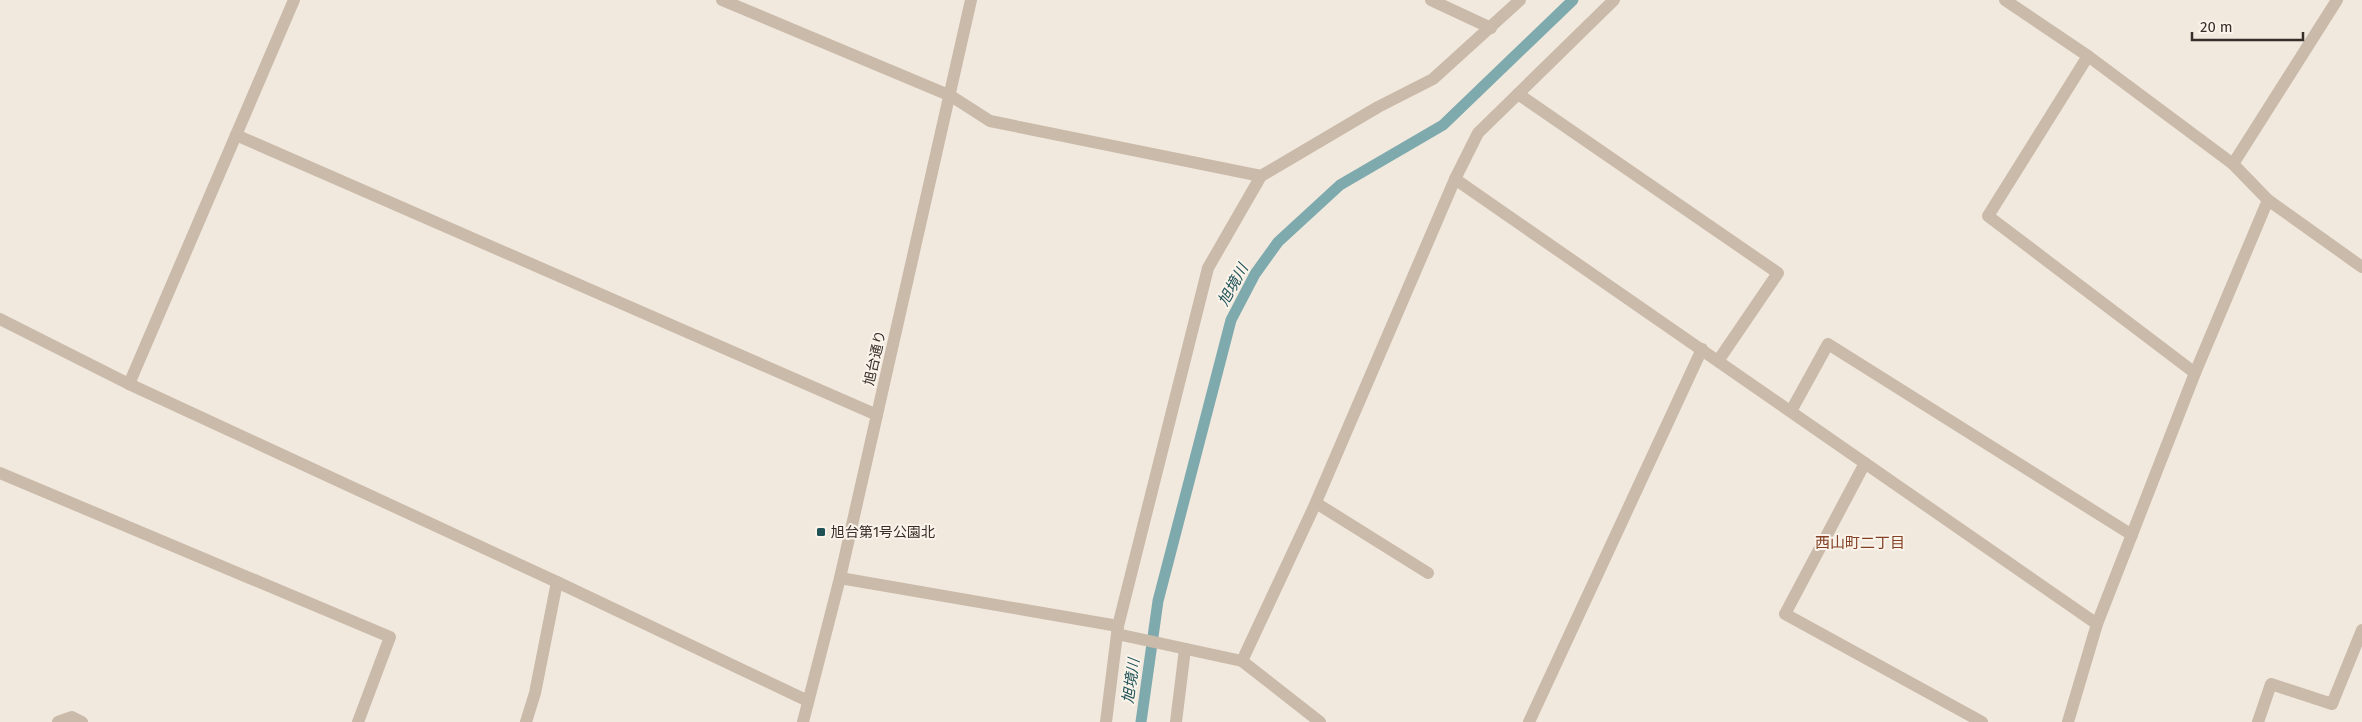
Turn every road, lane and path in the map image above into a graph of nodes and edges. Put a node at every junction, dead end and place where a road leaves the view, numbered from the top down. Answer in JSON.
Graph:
{"nodes":[{"id":1,"x":294,"y":0,"type":"edge"},
{"id":2,"x":722,"y":0,"type":"edge"},
{"id":3,"x":971,"y":0,"type":"edge"},
{"id":4,"x":1430,"y":0,"type":"edge"},
{"id":5,"x":1520,"y":0,"type":"edge"},
{"id":6,"x":1614,"y":0,"type":"edge"},
{"id":7,"x":2005,"y":0,"type":"edge"},
{"id":8,"x":2337,"y":0,"type":"edge"},
{"id":9,"x":1492,"y":28,"type":"junction"},
{"id":10,"x":2088,"y":56,"type":"junction"},
{"id":11,"x":1518,"y":94,"type":"junction"},
{"id":12,"x":951,"y":96,"type":"junction"},
{"id":13,"x":236,"y":135,"type":"junction"},
{"id":14,"x":2233,"y":164,"type":"junction"},
{"id":15,"x":1261,"y":176,"type":"junction"},
{"id":16,"x":1455,"y":179,"type":"junction"},
{"id":17,"x":2268,"y":200,"type":"junction"},
{"id":18,"x":2362,"y":267,"type":"edge"},
{"id":19,"x":0,"y":319,"type":"edge"},
{"id":20,"x":1702,"y":350,"type":"junction"},
{"id":21,"x":1718,"y":361,"type":"junction"},
{"id":22,"x":2194,"y":373,"type":"junction"},
{"id":23,"x":129,"y":384,"type":"junction"},
{"id":24,"x":1791,"y":411,"type":"junction"},
{"id":25,"x":877,"y":415,"type":"junction"},
{"id":26,"x":1865,"y":463,"type":"junction"},
{"id":27,"x":0,"y":473,"type":"edge"},
{"id":28,"x":1316,"y":502,"type":"junction"},
{"id":29,"x":2132,"y":535,"type":"junction"},
{"id":30,"x":1428,"y":573,"type":"dead end"},
{"id":31,"x":840,"y":578,"type":"junction"},
{"id":32,"x":557,"y":582,"type":"junction"},
{"id":33,"x":2097,"y":624,"type":"junction"},
{"id":34,"x":2362,"y":630,"type":"edge"},
{"id":35,"x":1121,"y":632,"type":"junction"},
{"id":36,"x":1185,"y":649,"type":"junction"},
{"id":37,"x":1242,"y":661,"type":"junction"},
{"id":38,"x":808,"y":701,"type":"junction"},
{"id":39,"x":58,"y":722,"type":"edge"},
{"id":40,"x":82,"y":722,"type":"edge"},
{"id":41,"x":358,"y":722,"type":"edge"},
{"id":42,"x":526,"y":722,"type":"edge"},
{"id":43,"x":803,"y":722,"type":"edge"},
{"id":44,"x":1106,"y":722,"type":"edge"},
{"id":45,"x":1176,"y":722,"type":"edge"},
{"id":46,"x":1320,"y":722,"type":"edge"},
{"id":47,"x":1529,"y":722,"type":"edge"},
{"id":48,"x":1982,"y":722,"type":"edge"},
{"id":49,"x":2068,"y":722,"type":"edge"},
{"id":50,"x":2258,"y":722,"type":"edge"}],
"edges":[{"from":1,"to":13,"type":"street"},
{"from":2,"to":12,"type":"street"},
{"from":3,"to":12,"type":"street","name":"旭台通り"},
{"from":4,"to":9,"type":"street"},
{"from":5,"to":9,"type":"street"},
{"from":6,"to":11,"type":"street"},
{"from":7,"to":10,"type":"street"},
{"from":8,"to":14,"type":"street"},
{"from":9,"to":15,"type":"street"},
{"from":10,"to":14,"type":"street"},
{"from":10,"to":22,"type":"street"},
{"from":11,"to":16,"type":"street"},
{"from":11,"to":21,"type":"street"},
{"from":12,"to":15,"type":"street"},
{"from":12,"to":25,"type":"street","name":"旭台通り"},
{"from":13,"to":23,"type":"street"},
{"from":13,"to":25,"type":"street"},
{"from":14,"to":17,"type":"street"},
{"from":15,"to":35,"type":"street"},
{"from":16,"to":20,"type":"street"},
{"from":16,"to":28,"type":"street"},
{"from":17,"to":18,"type":"street"},
{"from":17,"to":22,"type":"street"},
{"from":19,"to":23,"type":"street"},
{"from":20,"to":21,"type":"street"},
{"from":20,"to":47,"type":"street"},
{"from":21,"to":24,"type":"street"},
{"from":22,"to":29,"type":"street"},
{"from":23,"to":32,"type":"street"},
{"from":24,"to":26,"type":"street"},
{"from":24,"to":29,"type":"street"},
{"from":25,"to":31,"type":"street","name":"旭台通り"},
{"from":26,"to":33,"type":"street"},
{"from":26,"to":48,"type":"street"},
{"from":27,"to":41,"type":"street"},
{"from":28,"to":30,"type":"street"},
{"from":28,"to":37,"type":"street"},
{"from":29,"to":33,"type":"street"},
{"from":31,"to":35,"type":"street"},
{"from":31,"to":38,"type":"street","name":"旭台通り"},
{"from":32,"to":38,"type":"street"},
{"from":32,"to":42,"type":"street"},
{"from":33,"to":49,"type":"street"},
{"from":34,"to":50,"type":"street"},
{"from":35,"to":36,"type":"street"},
{"from":35,"to":44,"type":"street"},
{"from":36,"to":37,"type":"street"},
{"from":36,"to":45,"type":"street"},
{"from":37,"to":46,"type":"street"},
{"from":38,"to":43,"type":"street","name":"旭台通り"},
{"from":39,"to":40,"type":"street"}]}
